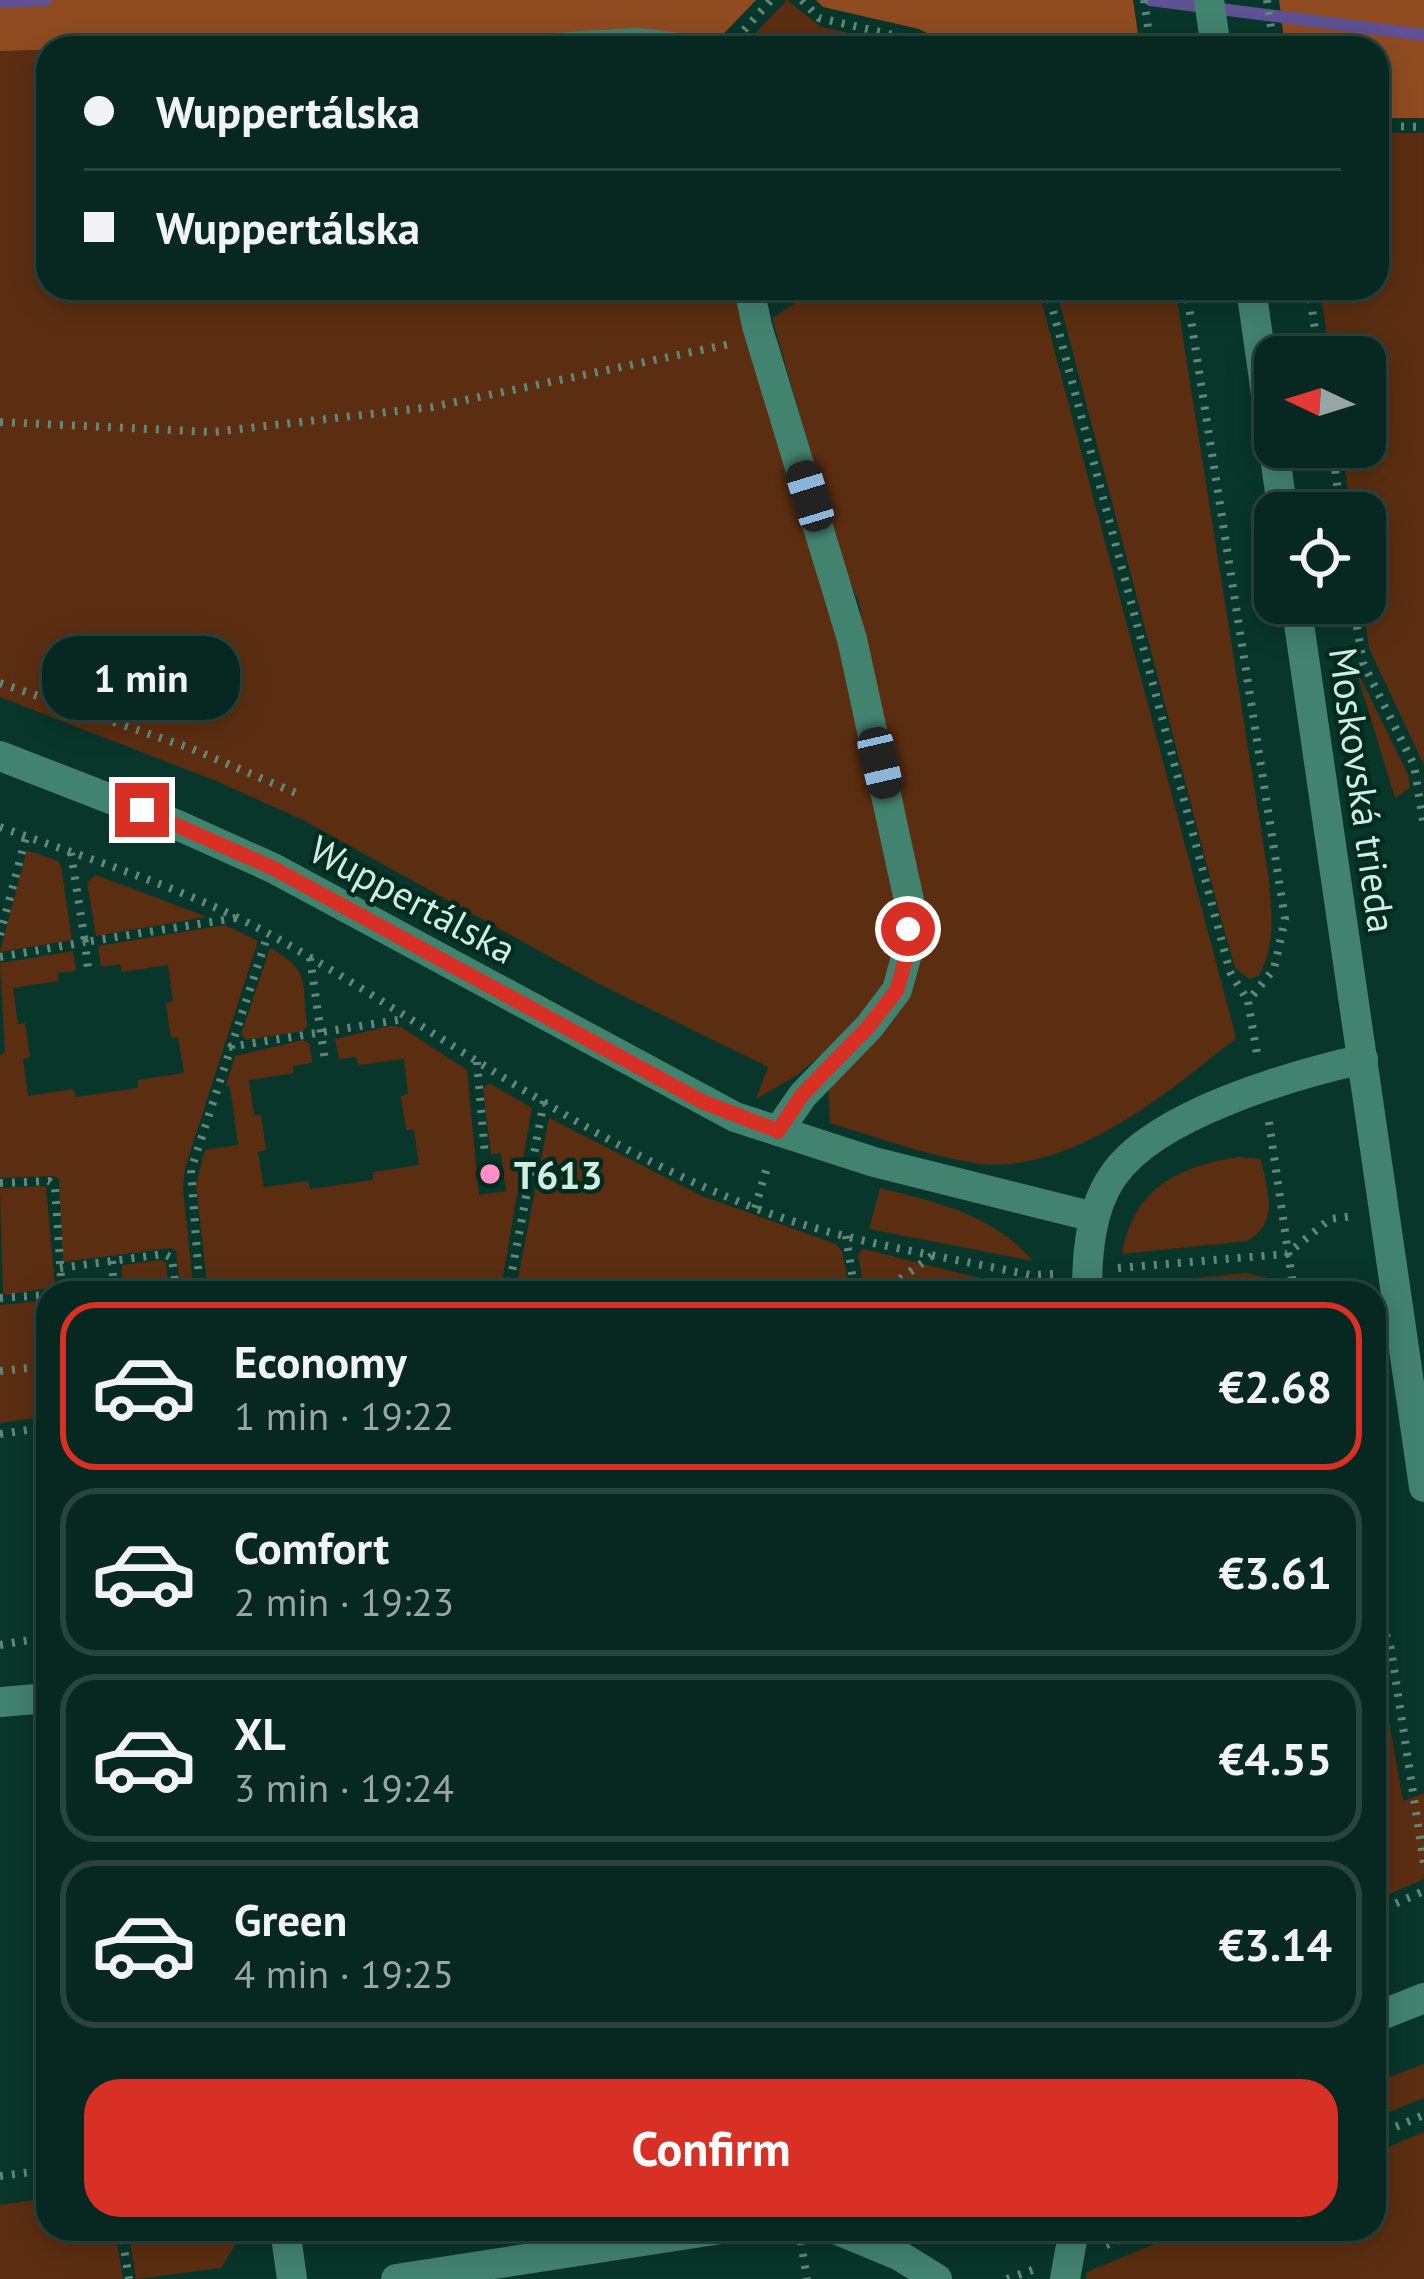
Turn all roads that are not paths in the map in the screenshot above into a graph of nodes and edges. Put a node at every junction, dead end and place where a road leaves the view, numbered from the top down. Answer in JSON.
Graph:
{"nodes":[{"id":1,"x":1209,"y":0,"type":"edge"},
{"id":2,"x":1214,"y":36,"type":"edge"},
{"id":3,"x":752,"y":300,"type":"edge"},
{"id":4,"x":1252,"y":300,"type":"edge"},
{"id":5,"x":1257,"y":336,"type":"edge"},
{"id":6,"x":1300,"y":624,"type":"edge"},
{"id":7,"x":0,"y":756,"type":"edge"},
{"id":8,"x":1364,"y":1059,"type":"junction"},
{"id":9,"x":778,"y":1131,"type":"junction"},
{"id":10,"x":1094,"y":1217,"type":"junction"},
{"id":11,"x":1089,"y":1281,"type":"edge"},
{"id":12,"x":1424,"y":1486,"type":"edge"},
{"id":13,"x":36,"y":1699,"type":"edge"},
{"id":14,"x":0,"y":1702,"type":"edge"},
{"id":15,"x":1386,"y":1993,"type":"edge"},
{"id":16,"x":1418,"y":2000,"type":"edge"},
{"id":17,"x":1386,"y":2013,"type":"edge"},
{"id":18,"x":286,"y":2241,"type":"edge"},
{"id":19,"x":643,"y":2241,"type":"edge"},
{"id":20,"x":864,"y":2241,"type":"edge"},
{"id":21,"x":1072,"y":2241,"type":"edge"},
{"id":22,"x":292,"y":2279,"type":"edge"},
{"id":23,"x":397,"y":2279,"type":"edge"},
{"id":24,"x":937,"y":2279,"type":"edge"},
{"id":25,"x":1065,"y":2279,"type":"edge"}],
"edges":[{"from":1,"to":2,"type":"street"},
{"from":3,"to":9,"type":"street"},
{"from":4,"to":5,"type":"street"},
{"from":6,"to":8,"type":"street","name":"Moskovská trieda"},
{"from":7,"to":9,"type":"street","name":"Wuppertálska"},
{"from":8,"to":10,"type":"street"},
{"from":8,"to":12,"type":"street","name":"Moskovská trieda"},
{"from":9,"to":10,"type":"street","name":"Wuppertálska"},
{"from":10,"to":11,"type":"street"},
{"from":13,"to":14,"type":"street"},
{"from":15,"to":16,"type":"street"},
{"from":16,"to":17,"type":"street"},
{"from":18,"to":22,"type":"street"},
{"from":19,"to":23,"type":"street"},
{"from":20,"to":24,"type":"street"},
{"from":21,"to":25,"type":"street"}]}
